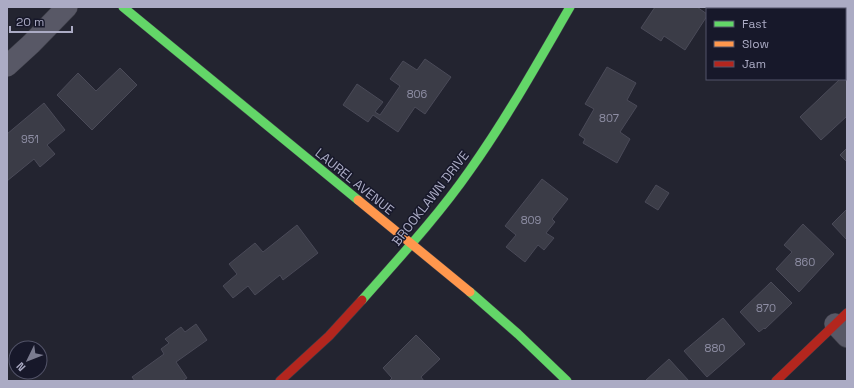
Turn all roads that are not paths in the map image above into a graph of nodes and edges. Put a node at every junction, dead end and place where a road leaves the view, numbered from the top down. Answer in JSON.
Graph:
{"nodes":[{"id":1,"x":67,"y":7,"type":"edge"},
{"id":2,"x":123,"y":7,"type":"edge"},
{"id":3,"x":570,"y":7,"type":"edge"},
{"id":4,"x":7,"y":66,"type":"edge"},
{"id":5,"x":412,"y":244,"type":"junction"},
{"id":6,"x":843,"y":325,"type":"edge"},
{"id":7,"x":280,"y":381,"type":"edge"},
{"id":8,"x":567,"y":381,"type":"edge"},
{"id":9,"x":776,"y":381,"type":"edge"}],
"edges":[{"from":1,"to":4,"type":"street"},
{"from":2,"to":5,"type":"street","name":"LAUREL AVENUE"},
{"from":3,"to":5,"type":"street","name":"BROOKLAWN DRIVE"},
{"from":5,"to":7,"type":"street","name":"BROOKLAWN DRIVE"},
{"from":5,"to":8,"type":"street","name":"LAUREL AVENUE"},
{"from":6,"to":9,"type":"street"}]}
